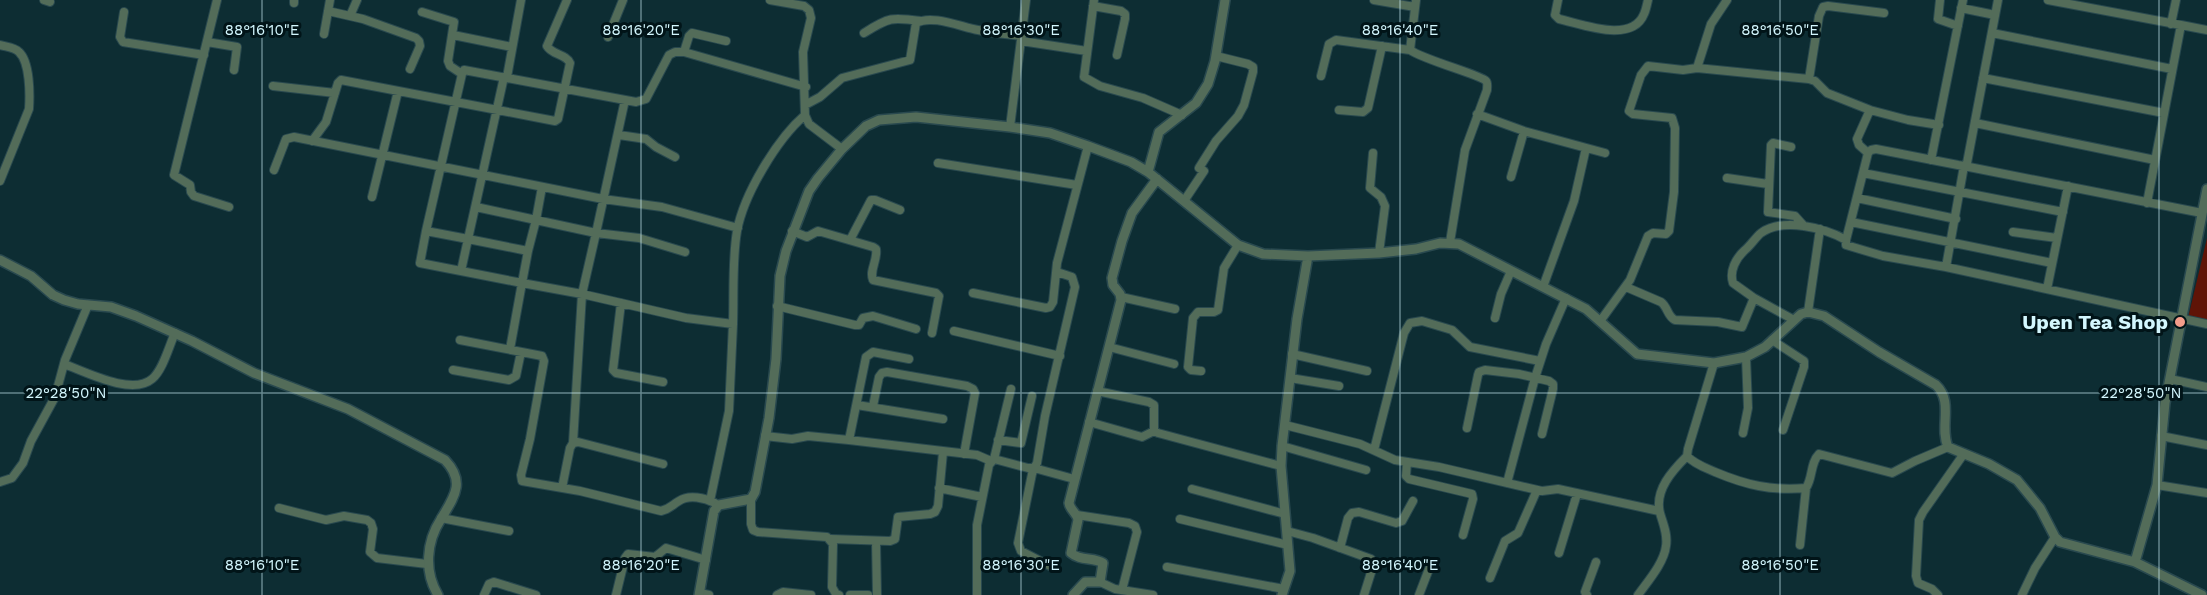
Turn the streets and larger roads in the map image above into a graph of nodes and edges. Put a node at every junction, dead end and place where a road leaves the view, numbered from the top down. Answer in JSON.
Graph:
{"nodes":[{"id":1,"x":216,"y":0,"type":"edge"},
{"id":2,"x":330,"y":0,"type":"edge"},
{"id":3,"x":357,"y":0,"type":"edge"},
{"id":4,"x":521,"y":0,"type":"edge"},
{"id":5,"x":567,"y":0,"type":"edge"},
{"id":6,"x":623,"y":0,"type":"edge"},
{"id":7,"x":770,"y":0,"type":"edge"},
{"id":8,"x":1026,"y":0,"type":"edge"},
{"id":9,"x":1225,"y":0,"type":"edge"},
{"id":10,"x":1374,"y":0,"type":"edge"},
{"id":11,"x":1557,"y":0,"type":"edge"},
{"id":12,"x":1648,"y":0,"type":"edge"},
{"id":13,"x":1727,"y":0,"type":"edge"},
{"id":14,"x":1940,"y":0,"type":"edge"},
{"id":15,"x":1998,"y":0,"type":"edge"},
{"id":16,"x":2048,"y":0,"type":"edge"},
{"id":17,"x":2176,"y":0,"type":"edge"},
{"id":18,"x":1093,"y":3,"type":"edge"},
{"id":19,"x":1415,"y":4,"type":"edge"},
{"id":20,"x":1962,"y":4,"type":"edge"},
{"id":21,"x":328,"y":11,"type":"junction"},
{"id":22,"x":124,"y":12,"type":"dead end"},
{"id":23,"x":422,"y":12,"type":"dead end"},
{"id":24,"x":1884,"y":13,"type":"dead end"},
{"id":25,"x":1995,"y":15,"type":"junction"},
{"id":26,"x":350,"y":16,"type":"junction"},
{"id":27,"x":921,"y":21,"type":"junction"},
{"id":28,"x":2171,"y":24,"type":"junction"},
{"id":29,"x":2181,"y":25,"type":"junction"},
{"id":30,"x":1958,"y":26,"type":"junction"},
{"id":31,"x":2207,"y":30,"type":"edge"},
{"id":32,"x":864,"y":33,"type":"dead end"},
{"id":33,"x":1992,"y":33,"type":"junction"},
{"id":34,"x":324,"y":34,"type":"dead end"},
{"id":35,"x":453,"y":35,"type":"junction"},
{"id":36,"x":608,"y":37,"type":"dead end"},
{"id":37,"x":1021,"y":39,"type":"junction"},
{"id":38,"x":726,"y":41,"type":"dead end"},
{"id":39,"x":207,"y":42,"type":"junction"},
{"id":40,"x":0,"y":45,"type":"edge"},
{"id":41,"x":1382,"y":46,"type":"junction"},
{"id":42,"x":512,"y":47,"type":"junction"},
{"id":43,"x":1410,"y":50,"type":"junction"},
{"id":44,"x":1087,"y":51,"type":"junction"},
{"id":45,"x":684,"y":52,"type":"junction"},
{"id":46,"x":204,"y":55,"type":"junction"},
{"id":47,"x":1117,"y":55,"type":"dead end"},
{"id":48,"x":1216,"y":56,"type":"junction"},
{"id":49,"x":1697,"y":68,"type":"junction"},
{"id":50,"x":234,"y":69,"type":"dead end"},
{"id":51,"x":411,"y":69,"type":"dead end"},
{"id":52,"x":2172,"y":69,"type":"junction"},
{"id":53,"x":462,"y":74,"type":"junction"},
{"id":54,"x":1321,"y":76,"type":"dead end"},
{"id":55,"x":505,"y":77,"type":"junction"},
{"id":56,"x":1983,"y":78,"type":"junction"},
{"id":57,"x":1809,"y":79,"type":"junction"},
{"id":58,"x":273,"y":86,"type":"dead end"},
{"id":59,"x":806,"y":87,"type":"junction"},
{"id":60,"x":566,"y":89,"type":"junction"},
{"id":61,"x":398,"y":91,"type":"junction"},
{"id":62,"x":334,"y":93,"type":"junction"},
{"id":63,"x":625,"y":100,"type":"junction"},
{"id":64,"x":456,"y":101,"type":"junction"},
{"id":65,"x":805,"y":105,"type":"junction"},
{"id":66,"x":498,"y":109,"type":"junction"},
{"id":67,"x":1340,"y":110,"type":"dead end"},
{"id":68,"x":1869,"y":110,"type":"junction"},
{"id":69,"x":2164,"y":113,"type":"junction"},
{"id":70,"x":1477,"y":114,"type":"junction"},
{"id":71,"x":805,"y":115,"type":"junction"},
{"id":72,"x":1182,"y":115,"type":"junction"},
{"id":73,"x":1975,"y":123,"type":"junction"},
{"id":74,"x":1939,"y":125,"type":"junction"},
{"id":75,"x":1010,"y":127,"type":"junction"},
{"id":76,"x":1524,"y":130,"type":"junction"},
{"id":77,"x":619,"y":135,"type":"junction"},
{"id":78,"x":312,"y":141,"type":"junction"},
{"id":79,"x":1089,"y":146,"type":"junction"},
{"id":80,"x":1791,"y":147,"type":"dead end"},
{"id":81,"x":1586,"y":148,"type":"junction"},
{"id":82,"x":842,"y":149,"type":"junction"},
{"id":83,"x":1373,"y":153,"type":"dead end"},
{"id":84,"x":1605,"y":153,"type":"dead end"},
{"id":85,"x":1868,"y":153,"type":"junction"},
{"id":86,"x":381,"y":156,"type":"junction"},
{"id":87,"x":675,"y":157,"type":"dead end"},
{"id":88,"x":1931,"y":160,"type":"junction"},
{"id":89,"x":2155,"y":160,"type":"junction"},
{"id":90,"x":938,"y":163,"type":"dead end"},
{"id":91,"x":1964,"y":166,"type":"junction"},
{"id":92,"x":441,"y":168,"type":"junction"},
{"id":93,"x":274,"y":170,"type":"dead end"},
{"id":94,"x":1148,"y":171,"type":"junction"},
{"id":95,"x":1863,"y":173,"type":"junction"},
{"id":96,"x":483,"y":175,"type":"junction"},
{"id":97,"x":1511,"y":177,"type":"dead end"},
{"id":98,"x":1727,"y":178,"type":"dead end"},
{"id":99,"x":1157,"y":179,"type":"junction"},
{"id":100,"x":0,"y":181,"type":"edge"},
{"id":101,"x":1768,"y":184,"type":"junction"},
{"id":102,"x":1077,"y":185,"type":"junction"},
{"id":103,"x":542,"y":186,"type":"junction"},
{"id":104,"x":2068,"y":186,"type":"junction"},
{"id":105,"x":2207,"y":189,"type":"edge"},
{"id":106,"x":1960,"y":193,"type":"junction"},
{"id":107,"x":372,"y":196,"type":"dead end"},
{"id":108,"x":1857,"y":198,"type":"junction"},
{"id":109,"x":603,"y":199,"type":"junction"},
{"id":110,"x":1184,"y":201,"type":"junction"},
{"id":111,"x":2147,"y":203,"type":"junction"},
{"id":112,"x":229,"y":207,"type":"dead end"},
{"id":113,"x":476,"y":207,"type":"junction"},
{"id":114,"x":900,"y":210,"type":"dead end"},
{"id":115,"x":2062,"y":212,"type":"junction"},
{"id":116,"x":2202,"y":213,"type":"junction"},
{"id":117,"x":1956,"y":219,"type":"junction"},
{"id":118,"x":536,"y":220,"type":"junction"},
{"id":119,"x":1851,"y":222,"type":"junction"},
{"id":120,"x":1803,"y":226,"type":"junction"},
{"id":121,"x":738,"y":228,"type":"junction"},
{"id":122,"x":1820,"y":229,"type":"junction"},
{"id":123,"x":426,"y":231,"type":"junction"},
{"id":124,"x":792,"y":231,"type":"junction"},
{"id":125,"x":2013,"y":232,"type":"dead end"},
{"id":126,"x":596,"y":233,"type":"junction"},
{"id":127,"x":2057,"y":238,"type":"junction"},
{"id":128,"x":468,"y":239,"type":"junction"},
{"id":129,"x":850,"y":240,"type":"junction"},
{"id":130,"x":1846,"y":240,"type":"junction"},
{"id":131,"x":1450,"y":242,"type":"junction"},
{"id":132,"x":1951,"y":242,"type":"junction"},
{"id":133,"x":1239,"y":245,"type":"junction"},
{"id":134,"x":528,"y":251,"type":"junction"},
{"id":135,"x":685,"y":252,"type":"dead end"},
{"id":136,"x":1379,"y":253,"type":"junction"},
{"id":137,"x":1308,"y":256,"type":"junction"},
{"id":138,"x":0,"y":260,"type":"edge"},
{"id":139,"x":2052,"y":263,"type":"junction"},
{"id":140,"x":1946,"y":267,"type":"junction"},
{"id":141,"x":1511,"y":271,"type":"junction"},
{"id":142,"x":461,"y":272,"type":"junction"},
{"id":143,"x":1056,"y":272,"type":"junction"},
{"id":144,"x":522,"y":283,"type":"junction"},
{"id":145,"x":1543,"y":287,"type":"junction"},
{"id":146,"x":1626,"y":287,"type":"junction"},
{"id":147,"x":2047,"y":289,"type":"junction"},
{"id":148,"x":972,"y":293,"type":"dead end"},
{"id":149,"x":582,"y":294,"type":"junction"},
{"id":150,"x":1121,"y":297,"type":"junction"},
{"id":151,"x":1566,"y":298,"type":"junction"},
{"id":152,"x":1754,"y":298,"type":"junction"},
{"id":153,"x":621,"y":303,"type":"junction"},
{"id":154,"x":88,"y":305,"type":"junction"},
{"id":155,"x":777,"y":306,"type":"junction"},
{"id":156,"x":1175,"y":309,"type":"dead end"},
{"id":157,"x":1808,"y":312,"type":"junction"},
{"id":158,"x":1495,"y":318,"type":"dead end"},
{"id":159,"x":1601,"y":320,"type":"junction"},
{"id":160,"x":1794,"y":320,"type":"junction"},
{"id":161,"x":2182,"y":320,"type":"junction"},
{"id":162,"x":733,"y":324,"type":"junction"},
{"id":163,"x":2207,"y":324,"type":"edge"},
{"id":164,"x":916,"y":328,"type":"dead end"},
{"id":165,"x":954,"y":332,"type":"dead end"},
{"id":166,"x":175,"y":333,"type":"junction"},
{"id":167,"x":933,"y":333,"type":"dead end"},
{"id":168,"x":460,"y":340,"type":"dead end"},
{"id":169,"x":1772,"y":340,"type":"junction"},
{"id":170,"x":1109,"y":347,"type":"junction"},
{"id":171,"x":510,"y":349,"type":"junction"},
{"id":172,"x":521,"y":352,"type":"junction"},
{"id":173,"x":1292,"y":354,"type":"junction"},
{"id":174,"x":1060,"y":356,"type":"junction"},
{"id":175,"x":1746,"y":357,"type":"junction"},
{"id":176,"x":909,"y":359,"type":"dead end"},
{"id":177,"x":1540,"y":361,"type":"junction"},
{"id":178,"x":1714,"y":363,"type":"junction"},
{"id":179,"x":64,"y":364,"type":"junction"},
{"id":180,"x":1174,"y":364,"type":"dead end"},
{"id":181,"x":453,"y":370,"type":"dead end"},
{"id":182,"x":1367,"y":370,"type":"dead end"},
{"id":183,"x":1201,"y":371,"type":"dead end"},
{"id":184,"x":1290,"y":378,"type":"junction"},
{"id":185,"x":1535,"y":378,"type":"junction"},
{"id":186,"x":2170,"y":379,"type":"junction"},
{"id":187,"x":663,"y":382,"type":"dead end"},
{"id":188,"x":1339,"y":386,"type":"dead end"},
{"id":189,"x":2207,"y":387,"type":"edge"},
{"id":190,"x":1011,"y":389,"type":"dead end"},
{"id":191,"x":1097,"y":391,"type":"junction"},
{"id":192,"x":1032,"y":396,"type":"dead end"},
{"id":193,"x":857,"y":405,"type":"junction"},
{"id":194,"x":873,"y":406,"type":"junction"},
{"id":195,"x":943,"y":419,"type":"dead end"},
{"id":196,"x":1089,"y":422,"type":"junction"},
{"id":197,"x":1285,"y":425,"type":"junction"},
{"id":198,"x":1467,"y":428,"type":"dead end"},
{"id":199,"x":1783,"y":430,"type":"dead end"},
{"id":200,"x":1154,"y":431,"type":"junction"},
{"id":201,"x":1743,"y":433,"type":"dead end"},
{"id":202,"x":1542,"y":434,"type":"dead end"},
{"id":203,"x":765,"y":436,"type":"junction"},
{"id":204,"x":2162,"y":436,"type":"junction"},
{"id":205,"x":849,"y":440,"type":"junction"},
{"id":206,"x":998,"y":440,"type":"junction"},
{"id":207,"x":573,"y":443,"type":"junction"},
{"id":208,"x":2207,"y":445,"type":"edge"},
{"id":209,"x":1282,"y":446,"type":"junction"},
{"id":210,"x":1948,"y":447,"type":"junction"},
{"id":211,"x":1374,"y":450,"type":"junction"},
{"id":212,"x":943,"y":452,"type":"junction"},
{"id":213,"x":964,"y":454,"type":"junction"},
{"id":214,"x":1963,"y":455,"type":"junction"},
{"id":215,"x":1687,"y":456,"type":"junction"},
{"id":216,"x":993,"y":460,"type":"junction"},
{"id":217,"x":1407,"y":462,"type":"junction"},
{"id":218,"x":663,"y":464,"type":"dead end"},
{"id":219,"x":1281,"y":466,"type":"junction"},
{"id":220,"x":1034,"y":468,"type":"junction"},
{"id":221,"x":1366,"y":470,"type":"dead end"},
{"id":222,"x":1074,"y":479,"type":"junction"},
{"id":223,"x":0,"y":482,"type":"edge"},
{"id":224,"x":1507,"y":483,"type":"junction"},
{"id":225,"x":2157,"y":485,"type":"junction"},
{"id":226,"x":562,"y":488,"type":"junction"},
{"id":227,"x":939,"y":488,"type":"junction"},
{"id":228,"x":1806,"y":488,"type":"junction"},
{"id":229,"x":1192,"y":489,"type":"dead end"},
{"id":230,"x":1537,"y":490,"type":"junction"},
{"id":231,"x":2207,"y":493,"type":"edge"},
{"id":232,"x":1577,"y":494,"type":"junction"},
{"id":233,"x":982,"y":497,"type":"junction"},
{"id":234,"x":750,"y":499,"type":"junction"},
{"id":235,"x":1413,"y":501,"type":"dead end"},
{"id":236,"x":715,"y":503,"type":"junction"},
{"id":237,"x":279,"y":508,"type":"dead end"},
{"id":238,"x":1659,"y":511,"type":"junction"},
{"id":239,"x":1285,"y":514,"type":"junction"},
{"id":240,"x":1077,"y":515,"type":"junction"},
{"id":241,"x":441,"y":518,"type":"junction"},
{"id":242,"x":1180,"y":519,"type":"dead end"},
{"id":243,"x":508,"y":531,"type":"dead end"},
{"id":244,"x":1287,"y":531,"type":"junction"},
{"id":245,"x":1463,"y":535,"type":"dead end"},
{"id":246,"x":2055,"y":537,"type":"junction"},
{"id":247,"x":831,"y":539,"type":"junction"},
{"id":248,"x":876,"y":541,"type":"junction"},
{"id":249,"x":1288,"y":545,"type":"junction"},
{"id":250,"x":1800,"y":545,"type":"dead end"},
{"id":251,"x":1340,"y":548,"type":"junction"},
{"id":252,"x":1559,"y":553,"type":"dead end"},
{"id":253,"x":706,"y":560,"type":"junction"},
{"id":254,"x":1596,"y":562,"type":"dead end"},
{"id":255,"x":2136,"y":562,"type":"junction"},
{"id":256,"x":427,"y":564,"type":"junction"},
{"id":257,"x":1050,"y":566,"type":"dead end"},
{"id":258,"x":1167,"y":567,"type":"dead end"},
{"id":259,"x":1429,"y":569,"type":"dead end"},
{"id":260,"x":1490,"y":578,"type":"dead end"},
{"id":261,"x":1100,"y":582,"type":"junction"},
{"id":262,"x":1117,"y":592,"type":"edge"},
{"id":263,"x":1283,"y":592,"type":"edge"},
{"id":264,"x":703,"y":594,"type":"edge"},
{"id":265,"x":1141,"y":594,"type":"edge"},
{"id":266,"x":438,"y":595,"type":"edge"},
{"id":267,"x":484,"y":595,"type":"edge"},
{"id":268,"x":536,"y":595,"type":"edge"},
{"id":269,"x":616,"y":595,"type":"edge"},
{"id":270,"x":777,"y":595,"type":"edge"},
{"id":271,"x":811,"y":595,"type":"edge"},
{"id":272,"x":836,"y":595,"type":"edge"},
{"id":273,"x":850,"y":595,"type":"edge"},
{"id":274,"x":868,"y":595,"type":"edge"},
{"id":275,"x":877,"y":595,"type":"edge"},
{"id":276,"x":977,"y":595,"type":"edge"},
{"id":277,"x":1073,"y":595,"type":"edge"},
{"id":278,"x":1153,"y":595,"type":"edge"},
{"id":279,"x":1364,"y":595,"type":"edge"},
{"id":280,"x":1419,"y":595,"type":"edge"},
{"id":281,"x":1587,"y":595,"type":"edge"},
{"id":282,"x":1638,"y":595,"type":"edge"},
{"id":283,"x":1938,"y":595,"type":"edge"},
{"id":284,"x":2022,"y":595,"type":"edge"},
{"id":285,"x":2202,"y":595,"type":"edge"}],
"edges":[{"from":1,"to":39,"type":"street"},
{"from":2,"to":21,"type":"street"},
{"from":3,"to":26,"type":"street"},
{"from":4,"to":42,"type":"street"},
{"from":5,"to":60,"type":"street"},
{"from":6,"to":36,"type":"street"},
{"from":7,"to":59,"type":"street"},
{"from":8,"to":37,"type":"street"},
{"from":9,"to":48,"type":"street"},
{"from":10,"to":19,"type":"street"},
{"from":11,"to":12,"type":"street"},
{"from":13,"to":49,"type":"street"},
{"from":14,"to":30,"type":"street"},
{"from":15,"to":25,"type":"street"},
{"from":16,"to":28,"type":"street"},
{"from":17,"to":28,"type":"street"},
{"from":18,"to":44,"type":"street"},
{"from":18,"to":47,"type":"street"},
{"from":19,"to":43,"type":"street"},
{"from":20,"to":25,"type":"street"},
{"from":20,"to":30,"type":"street"},
{"from":21,"to":26,"type":"street"},
{"from":21,"to":34,"type":"street"},
{"from":22,"to":46,"type":"street"},
{"from":23,"to":35,"type":"street"},
{"from":24,"to":57,"type":"street"},
{"from":25,"to":33,"type":"street"},
{"from":26,"to":51,"type":"street"},
{"from":27,"to":32,"type":"street"},
{"from":27,"to":37,"type":"street"},
{"from":27,"to":65,"type":"street"},
{"from":28,"to":29,"type":"street"},
{"from":29,"to":31,"type":"street"},
{"from":29,"to":52,"type":"street"},
{"from":30,"to":74,"type":"street"},
{"from":33,"to":52,"type":"street"},
{"from":33,"to":56,"type":"street"},
{"from":35,"to":42,"type":"street"},
{"from":35,"to":53,"type":"street"},
{"from":37,"to":44,"type":"street"},
{"from":37,"to":75,"type":"street"},
{"from":38,"to":45,"type":"street"},
{"from":39,"to":46,"type":"street"},
{"from":39,"to":50,"type":"street"},
{"from":40,"to":100,"type":"street"},
{"from":41,"to":43,"type":"street"},
{"from":41,"to":54,"type":"street"},
{"from":41,"to":67,"type":"street"},
{"from":42,"to":55,"type":"street"},
{"from":43,"to":70,"type":"street"},
{"from":44,"to":72,"type":"street"},
{"from":45,"to":59,"type":"street"},
{"from":45,"to":63,"type":"street"},
{"from":46,"to":112,"type":"street"},
{"from":48,"to":72,"type":"street"},
{"from":48,"to":110,"type":"street"},
{"from":49,"to":57,"type":"street"},
{"from":49,"to":146,"type":"street"},
{"from":52,"to":69,"type":"street"},
{"from":53,"to":55,"type":"street"},
{"from":53,"to":64,"type":"street"},
{"from":55,"to":60,"type":"street"},
{"from":55,"to":66,"type":"street"},
{"from":56,"to":69,"type":"street"},
{"from":56,"to":73,"type":"street"},
{"from":57,"to":68,"type":"street"},
{"from":58,"to":62,"type":"street"},
{"from":59,"to":65,"type":"street"},
{"from":60,"to":63,"type":"street"},
{"from":60,"to":66,"type":"street"},
{"from":61,"to":62,"type":"street"},
{"from":61,"to":64,"type":"street"},
{"from":61,"to":86,"type":"street"},
{"from":62,"to":78,"type":"street"},
{"from":63,"to":77,"type":"street"},
{"from":64,"to":66,"type":"street"},
{"from":64,"to":92,"type":"street"},
{"from":65,"to":71,"type":"street"},
{"from":66,"to":96,"type":"street"},
{"from":68,"to":74,"type":"street"},
{"from":68,"to":85,"type":"street"},
{"from":69,"to":89,"type":"street"},
{"from":70,"to":76,"type":"street"},
{"from":70,"to":131,"type":"street"},
{"from":71,"to":82,"type":"street"},
{"from":71,"to":121,"type":"street"},
{"from":72,"to":94,"type":"street"},
{"from":73,"to":89,"type":"street"},
{"from":73,"to":91,"type":"street"},
{"from":74,"to":88,"type":"street"},
{"from":75,"to":79,"type":"street"},
{"from":75,"to":82,"type":"street"},
{"from":76,"to":81,"type":"street"},
{"from":76,"to":97,"type":"street"},
{"from":77,"to":87,"type":"street"},
{"from":77,"to":109,"type":"street"},
{"from":78,"to":86,"type":"street"},
{"from":78,"to":93,"type":"street"},
{"from":79,"to":94,"type":"street"},
{"from":79,"to":102,"type":"street"},
{"from":80,"to":101,"type":"street"},
{"from":81,"to":84,"type":"street"},
{"from":81,"to":145,"type":"street"},
{"from":82,"to":124,"type":"street"},
{"from":83,"to":136,"type":"street"},
{"from":85,"to":88,"type":"street"},
{"from":85,"to":95,"type":"street"},
{"from":86,"to":92,"type":"street"},
{"from":86,"to":107,"type":"street"},
{"from":88,"to":91,"type":"street"},
{"from":89,"to":111,"type":"street"},
{"from":90,"to":102,"type":"street"},
{"from":91,"to":104,"type":"street"},
{"from":91,"to":106,"type":"street"},
{"from":92,"to":96,"type":"street"},
{"from":92,"to":123,"type":"street"},
{"from":94,"to":99,"type":"street"},
{"from":95,"to":106,"type":"street"},
{"from":95,"to":108,"type":"street"},
{"from":96,"to":103,"type":"street"},
{"from":96,"to":113,"type":"street"},
{"from":98,"to":101,"type":"street"},
{"from":99,"to":110,"type":"street"},
{"from":99,"to":150,"type":"street"},
{"from":101,"to":120,"type":"street"},
{"from":102,"to":143,"type":"street"},
{"from":103,"to":109,"type":"street"},
{"from":103,"to":118,"type":"street"},
{"from":104,"to":111,"type":"street"},
{"from":104,"to":115,"type":"street"},
{"from":105,"to":116,"type":"street"},
{"from":106,"to":115,"type":"street"},
{"from":106,"to":117,"type":"street"},
{"from":108,"to":117,"type":"street"},
{"from":108,"to":119,"type":"street"},
{"from":109,"to":121,"type":"street"},
{"from":109,"to":126,"type":"street"},
{"from":110,"to":133,"type":"street"},
{"from":111,"to":116,"type":"street"},
{"from":113,"to":118,"type":"street"},
{"from":113,"to":128,"type":"street"},
{"from":114,"to":129,"type":"street"},
{"from":115,"to":127,"type":"street"},
{"from":116,"to":161,"type":"street"},
{"from":117,"to":132,"type":"street"},
{"from":118,"to":126,"type":"street"},
{"from":118,"to":134,"type":"street"},
{"from":119,"to":130,"type":"street"},
{"from":119,"to":132,"type":"street"},
{"from":120,"to":122,"type":"street"},
{"from":120,"to":152,"type":"street"},
{"from":121,"to":162,"type":"street"},
{"from":122,"to":130,"type":"street"},
{"from":122,"to":157,"type":"street"},
{"from":123,"to":128,"type":"street"},
{"from":123,"to":142,"type":"street"},
{"from":124,"to":129,"type":"street"},
{"from":124,"to":155,"type":"street"},
{"from":125,"to":127,"type":"street"},
{"from":126,"to":135,"type":"street"},
{"from":126,"to":149,"type":"street"},
{"from":127,"to":139,"type":"street"},
{"from":128,"to":134,"type":"street"},
{"from":128,"to":142,"type":"street"},
{"from":129,"to":167,"type":"street"},
{"from":130,"to":140,"type":"street"},
{"from":131,"to":136,"type":"street"},
{"from":131,"to":141,"type":"street"},
{"from":132,"to":139,"type":"street"},
{"from":132,"to":140,"type":"street"},
{"from":133,"to":137,"type":"street"},
{"from":133,"to":183,"type":"street"},
{"from":134,"to":144,"type":"street"},
{"from":136,"to":137,"type":"street"},
{"from":137,"to":173,"type":"street"},
{"from":138,"to":154,"type":"street"},
{"from":139,"to":147,"type":"street"},
{"from":140,"to":147,"type":"street"},
{"from":141,"to":145,"type":"street"},
{"from":141,"to":158,"type":"street"},
{"from":142,"to":144,"type":"street"},
{"from":143,"to":148,"type":"street"},
{"from":143,"to":174,"type":"street"},
{"from":144,"to":149,"type":"street"},
{"from":144,"to":171,"type":"street"},
{"from":145,"to":151,"type":"street"},
{"from":146,"to":152,"type":"street"},
{"from":146,"to":159,"type":"street"},
{"from":147,"to":161,"type":"street"},
{"from":149,"to":153,"type":"street"},
{"from":149,"to":207,"type":"street"},
{"from":150,"to":156,"type":"street"},
{"from":150,"to":170,"type":"street"},
{"from":151,"to":159,"type":"street"},
{"from":151,"to":177,"type":"street"},
{"from":152,"to":160,"type":"street"},
{"from":153,"to":162,"type":"street"},
{"from":153,"to":187,"type":"street"},
{"from":154,"to":166,"type":"street"},
{"from":154,"to":179,"type":"street"},
{"from":155,"to":164,"type":"street"},
{"from":155,"to":203,"type":"street"},
{"from":157,"to":160,"type":"street"},
{"from":157,"to":210,"type":"street"},
{"from":159,"to":178,"type":"street"},
{"from":160,"to":169,"type":"street"},
{"from":161,"to":163,"type":"street"},
{"from":161,"to":186,"type":"street"},
{"from":162,"to":236,"type":"street"},
{"from":165,"to":174,"type":"street"},
{"from":166,"to":179,"type":"street"},
{"from":166,"to":241,"type":"street"},
{"from":168,"to":171,"type":"street"},
{"from":169,"to":175,"type":"street"},
{"from":169,"to":199,"type":"street"},
{"from":170,"to":180,"type":"street"},
{"from":170,"to":191,"type":"street"},
{"from":171,"to":172,"type":"street"},
{"from":172,"to":181,"type":"street"},
{"from":172,"to":226,"type":"street"},
{"from":173,"to":182,"type":"street"},
{"from":173,"to":184,"type":"street"},
{"from":174,"to":220,"type":"street"},
{"from":175,"to":178,"type":"street"},
{"from":175,"to":201,"type":"street"},
{"from":176,"to":193,"type":"street"},
{"from":177,"to":185,"type":"street"},
{"from":177,"to":211,"type":"street"},
{"from":178,"to":215,"type":"street"},
{"from":179,"to":223,"type":"street"},
{"from":184,"to":188,"type":"street"},
{"from":184,"to":197,"type":"street"},
{"from":185,"to":198,"type":"street"},
{"from":185,"to":202,"type":"street"},
{"from":185,"to":224,"type":"street"},
{"from":186,"to":189,"type":"street"},
{"from":186,"to":204,"type":"street"},
{"from":190,"to":206,"type":"street"},
{"from":191,"to":196,"type":"street"},
{"from":191,"to":200,"type":"street"},
{"from":192,"to":206,"type":"street"},
{"from":193,"to":194,"type":"street"},
{"from":193,"to":205,"type":"street"},
{"from":194,"to":195,"type":"street"},
{"from":194,"to":213,"type":"street"},
{"from":196,"to":200,"type":"street"},
{"from":196,"to":222,"type":"street"},
{"from":197,"to":209,"type":"street"},
{"from":197,"to":211,"type":"street"},
{"from":200,"to":219,"type":"street"},
{"from":203,"to":205,"type":"street"},
{"from":203,"to":234,"type":"street"},
{"from":204,"to":208,"type":"street"},
{"from":204,"to":225,"type":"street"},
{"from":205,"to":212,"type":"street"},
{"from":206,"to":216,"type":"street"},
{"from":207,"to":218,"type":"street"},
{"from":207,"to":226,"type":"street"},
{"from":209,"to":219,"type":"street"},
{"from":209,"to":221,"type":"street"},
{"from":210,"to":214,"type":"street"},
{"from":210,"to":228,"type":"street"},
{"from":211,"to":217,"type":"street"},
{"from":212,"to":213,"type":"street"},
{"from":212,"to":227,"type":"street"},
{"from":213,"to":216,"type":"street"},
{"from":214,"to":246,"type":"street"},
{"from":214,"to":283,"type":"street"},
{"from":215,"to":228,"type":"street"},
{"from":215,"to":238,"type":"street"},
{"from":216,"to":220,"type":"street"},
{"from":216,"to":233,"type":"street"},
{"from":217,"to":224,"type":"street"},
{"from":217,"to":245,"type":"street"},
{"from":219,"to":239,"type":"street"},
{"from":220,"to":222,"type":"street"},
{"from":220,"to":257,"type":"street"},
{"from":222,"to":240,"type":"street"},
{"from":224,"to":230,"type":"street"},
{"from":225,"to":231,"type":"street"},
{"from":225,"to":255,"type":"street"},
{"from":226,"to":236,"type":"street"},
{"from":227,"to":233,"type":"street"},
{"from":227,"to":248,"type":"street"},
{"from":228,"to":250,"type":"street"},
{"from":229,"to":239,"type":"street"},
{"from":230,"to":232,"type":"street"},
{"from":230,"to":260,"type":"street"},
{"from":232,"to":238,"type":"street"},
{"from":232,"to":252,"type":"street"},
{"from":233,"to":276,"type":"street"},
{"from":234,"to":236,"type":"street"},
{"from":234,"to":247,"type":"street"},
{"from":235,"to":251,"type":"street"},
{"from":236,"to":253,"type":"street"},
{"from":237,"to":256,"type":"street"},
{"from":238,"to":282,"type":"street"},
{"from":239,"to":244,"type":"street"},
{"from":240,"to":261,"type":"street"},
{"from":240,"to":262,"type":"street"},
{"from":241,"to":243,"type":"street"},
{"from":241,"to":256,"type":"street"},
{"from":242,"to":249,"type":"street"},
{"from":244,"to":249,"type":"street"},
{"from":244,"to":251,"type":"street"},
{"from":246,"to":255,"type":"street"},
{"from":246,"to":284,"type":"street"},
{"from":247,"to":248,"type":"street"},
{"from":247,"to":272,"type":"street"},
{"from":248,"to":275,"type":"street"},
{"from":249,"to":263,"type":"street"},
{"from":251,"to":279,"type":"street"},
{"from":253,"to":264,"type":"street"},
{"from":253,"to":269,"type":"street"},
{"from":254,"to":281,"type":"street"},
{"from":255,"to":285,"type":"street"},
{"from":256,"to":266,"type":"street"},
{"from":258,"to":263,"type":"street"},
{"from":259,"to":280,"type":"street"},
{"from":261,"to":262,"type":"street"},
{"from":261,"to":277,"type":"street"},
{"from":262,"to":265,"type":"street"},
{"from":265,"to":278,"type":"street"},
{"from":267,"to":268,"type":"street"},
{"from":270,"to":271,"type":"street"},
{"from":273,"to":274,"type":"street"}]}
